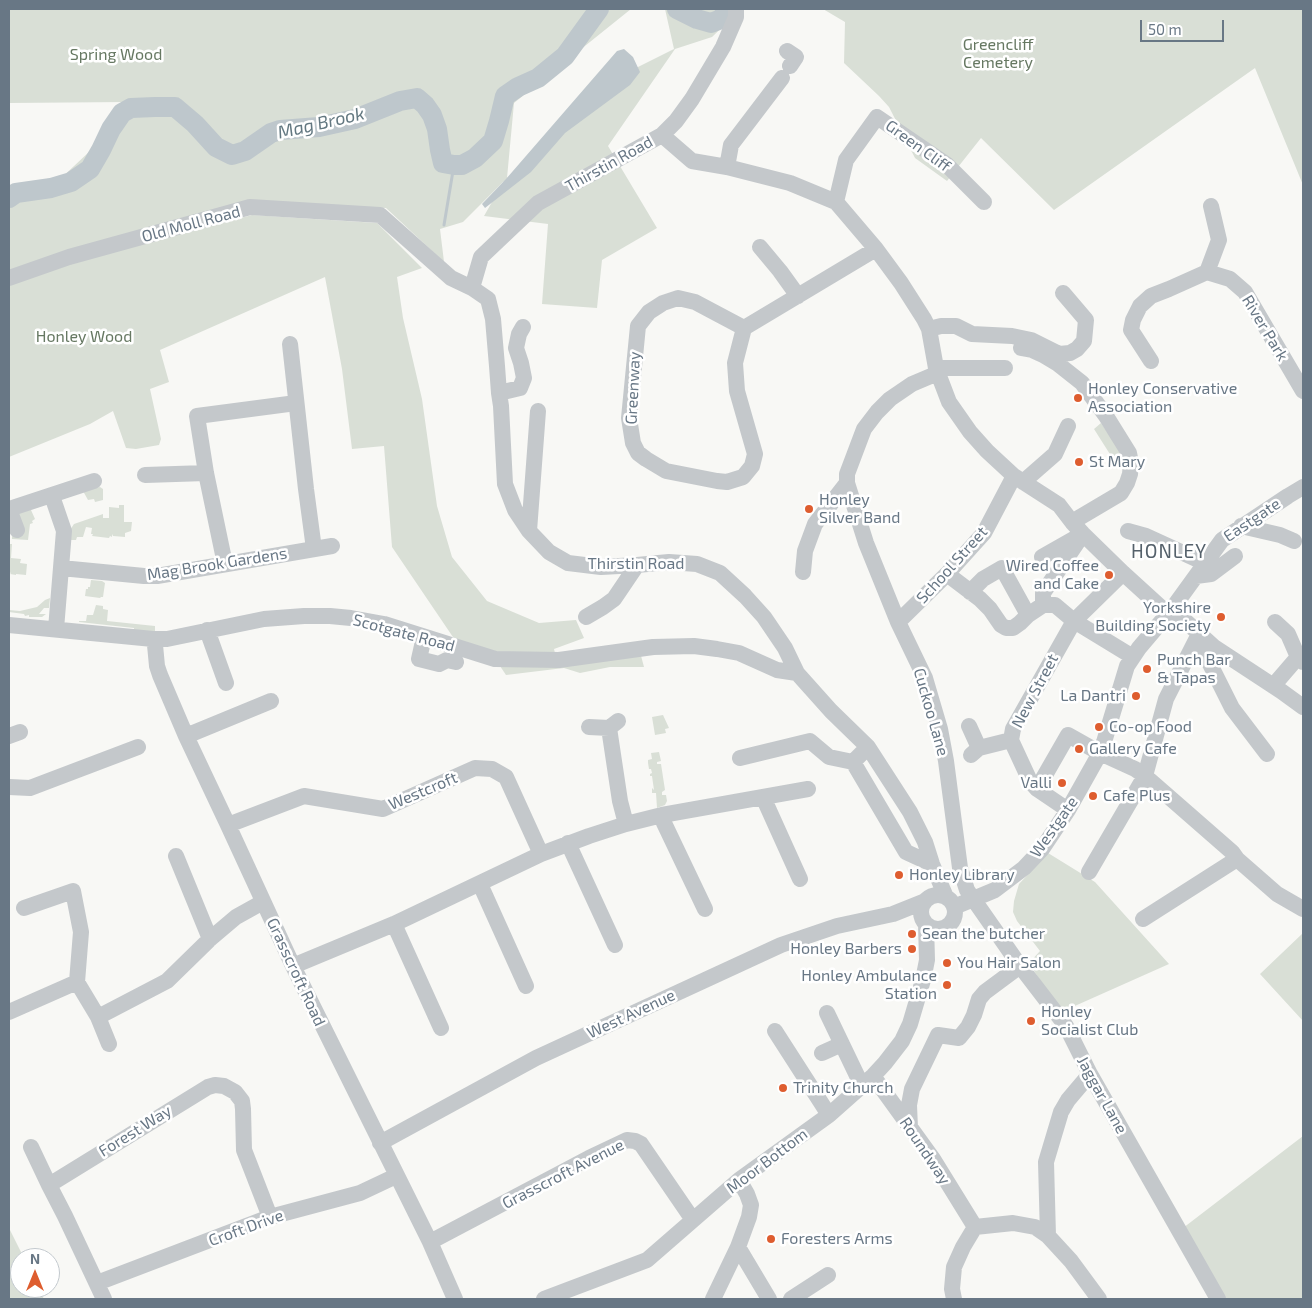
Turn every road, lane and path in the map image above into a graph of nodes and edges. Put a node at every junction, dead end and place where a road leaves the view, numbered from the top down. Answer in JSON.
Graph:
{"nodes":[{"id":1,"x":736,"y":9,"type":"edge"},
{"id":2,"x":786,"y":65,"type":"dead end"},
{"id":3,"x":662,"y":135,"type":"junction"},
{"id":4,"x":727,"y":167,"type":"junction"},
{"id":5,"x":836,"y":202,"type":"junction"},
{"id":6,"x":984,"y":202,"type":"dead end"},
{"id":7,"x":1212,"y":206,"type":"dead end"},
{"id":8,"x":760,"y":247,"type":"dead end"},
{"id":9,"x":876,"y":249,"type":"junction"},
{"id":10,"x":1207,"y":272,"type":"junction"},
{"id":11,"x":9,"y":278,"type":"edge"},
{"id":12,"x":472,"y":288,"type":"junction"},
{"id":13,"x":1063,"y":294,"type":"dead end"},
{"id":14,"x":798,"y":296,"type":"junction"},
{"id":15,"x":523,"y":327,"type":"dead end"},
{"id":16,"x":744,"y":328,"type":"junction"},
{"id":17,"x":929,"y":330,"type":"junction"},
{"id":18,"x":290,"y":344,"type":"dead end"},
{"id":19,"x":1021,"y":348,"type":"dead end"},
{"id":20,"x":1151,"y":361,"type":"dead end"},
{"id":21,"x":1005,"y":368,"type":"dead end"},
{"id":22,"x":937,"y":370,"type":"junction"},
{"id":23,"x":1303,"y":391,"type":"edge"},
{"id":24,"x":499,"y":393,"type":"junction"},
{"id":25,"x":296,"y":403,"type":"junction"},
{"id":26,"x":538,"y":411,"type":"dead end"},
{"id":27,"x":1068,"y":426,"type":"dead end"},
{"id":28,"x":206,"y":473,"type":"junction"},
{"id":29,"x":145,"y":475,"type":"dead end"},
{"id":30,"x":847,"y":479,"type":"junction"},
{"id":31,"x":1019,"y":479,"type":"junction"},
{"id":32,"x":94,"y":481,"type":"dead end"},
{"id":33,"x":1303,"y":487,"type":"edge"},
{"id":34,"x":52,"y":496,"type":"junction"},
{"id":35,"x":9,"y":509,"type":"edge"},
{"id":36,"x":1072,"y":522,"type":"junction"},
{"id":37,"x":1241,"y":526,"type":"junction"},
{"id":38,"x":17,"y":530,"type":"dead end"},
{"id":39,"x":1128,"y":530,"type":"dead end"},
{"id":40,"x":529,"y":531,"type":"junction"},
{"id":41,"x":1083,"y":534,"type":"junction"},
{"id":42,"x":1294,"y":541,"type":"dead end"},
{"id":43,"x":332,"y":546,"type":"dead end"},
{"id":44,"x":314,"y":549,"type":"junction"},
{"id":45,"x":1236,"y":556,"type":"dead end"},
{"id":46,"x":1042,"y":557,"type":"dead end"},
{"id":47,"x":225,"y":564,"type":"junction"},
{"id":48,"x":637,"y":565,"type":"junction"},
{"id":49,"x":61,"y":568,"type":"junction"},
{"id":50,"x":1200,"y":570,"type":"junction"},
{"id":51,"x":803,"y":572,"type":"dead end"},
{"id":52,"x":1123,"y":573,"type":"junction"},
{"id":53,"x":947,"y":574,"type":"junction"},
{"id":54,"x":970,"y":592,"type":"junction"},
{"id":55,"x":1042,"y":605,"type":"junction"},
{"id":56,"x":1170,"y":611,"type":"junction"},
{"id":57,"x":1028,"y":615,"type":"junction"},
{"id":58,"x":586,"y":617,"type":"dead end"},
{"id":59,"x":1074,"y":621,"type":"junction"},
{"id":60,"x":898,"y":622,"type":"junction"},
{"id":61,"x":1275,"y":622,"type":"dead end"},
{"id":62,"x":9,"y":625,"type":"edge"},
{"id":63,"x":56,"y":629,"type":"junction"},
{"id":64,"x":207,"y":630,"type":"junction"},
{"id":65,"x":1199,"y":634,"type":"junction"},
{"id":66,"x":424,"y":637,"type":"junction"},
{"id":67,"x":153,"y":639,"type":"junction"},
{"id":68,"x":1133,"y":657,"type":"junction"},
{"id":69,"x":1301,"y":659,"type":"edge"},
{"id":70,"x":456,"y":662,"type":"dead end"},
{"id":71,"x":796,"y":673,"type":"junction"},
{"id":72,"x":226,"y":683,"type":"dead end"},
{"id":73,"x":1273,"y":686,"type":"junction"},
{"id":74,"x":271,"y":701,"type":"dead end"},
{"id":75,"x":1303,"y":708,"type":"edge"},
{"id":76,"x":969,"y":726,"type":"dead end"},
{"id":77,"x":589,"y":727,"type":"dead end"},
{"id":78,"x":186,"y":736,"type":"junction"},
{"id":79,"x":1011,"y":740,"type":"junction"},
{"id":80,"x":138,"y":746,"type":"dead end"},
{"id":81,"x":868,"y":747,"type":"junction"},
{"id":82,"x":1100,"y":753,"type":"junction"},
{"id":83,"x":1267,"y":754,"type":"dead end"},
{"id":84,"x":740,"y":758,"type":"dead end"},
{"id":85,"x":853,"y":762,"type":"junction"},
{"id":86,"x":1145,"y":776,"type":"junction"},
{"id":87,"x":9,"y":787,"type":"edge"},
{"id":88,"x":808,"y":789,"type":"dead end"},
{"id":89,"x":1036,"y":789,"type":"junction"},
{"id":90,"x":763,"y":797,"type":"junction"},
{"id":91,"x":1068,"y":810,"type":"junction"},
{"id":92,"x":662,"y":815,"type":"junction"},
{"id":93,"x":626,"y":824,"type":"junction"},
{"id":94,"x":228,"y":825,"type":"junction"},
{"id":95,"x":568,"y":843,"type":"junction"},
{"id":96,"x":541,"y":854,"type":"junction"},
{"id":97,"x":176,"y":856,"type":"dead end"},
{"id":98,"x":1237,"y":859,"type":"junction"},
{"id":99,"x":932,"y":864,"type":"junction"},
{"id":100,"x":1089,"y":872,"type":"dead end"},
{"id":101,"x":800,"y":879,"type":"dead end"},
{"id":102,"x":480,"y":884,"type":"junction"},
{"id":103,"x":973,"y":900,"type":"junction"},
{"id":104,"x":925,"y":901,"type":"junction"},
{"id":105,"x":263,"y":902,"type":"junction"},
{"id":106,"x":950,"y":902,"type":"junction"},
{"id":107,"x":24,"y":908,"type":"dead end"},
{"id":108,"x":705,"y":909,"type":"dead end"},
{"id":109,"x":1303,"y":909,"type":"edge"},
{"id":110,"x":893,"y":914,"type":"junction"},
{"id":111,"x":1144,"y":919,"type":"dead end"},
{"id":112,"x":925,"y":922,"type":"junction"},
{"id":113,"x":394,"y":924,"type":"junction"},
{"id":114,"x":948,"y":925,"type":"junction"},
{"id":115,"x":210,"y":939,"type":"junction"},
{"id":116,"x":614,"y":945,"type":"dead end"},
{"id":117,"x":927,"y":960,"type":"junction"},
{"id":118,"x":292,"y":966,"type":"junction"},
{"id":119,"x":1020,"y":966,"type":"junction"},
{"id":120,"x":77,"y":982,"type":"junction"},
{"id":121,"x":526,"y":986,"type":"dead end"},
{"id":122,"x":9,"y":1012,"type":"edge"},
{"id":123,"x":827,"y":1013,"type":"dead end"},
{"id":124,"x":98,"y":1017,"type":"junction"},
{"id":125,"x":441,"y":1028,"type":"dead end"},
{"id":126,"x":775,"y":1031,"type":"dead end"},
{"id":127,"x":109,"y":1044,"type":"dead end"},
{"id":128,"x":842,"y":1044,"type":"junction"},
{"id":129,"x":822,"y":1053,"type":"dead end"},
{"id":130,"x":1090,"y":1074,"type":"junction"},
{"id":131,"x":867,"y":1081,"type":"junction"},
{"id":132,"x":912,"y":1089,"type":"junction"},
{"id":133,"x":884,"y":1091,"type":"junction"},
{"id":134,"x":830,"y":1115,"type":"junction"},
{"id":135,"x":910,"y":1128,"type":"junction"},
{"id":136,"x":380,"y":1143,"type":"junction"},
{"id":137,"x":31,"y":1147,"type":"dead end"},
{"id":138,"x":396,"y":1176,"type":"junction"},
{"id":139,"x":739,"y":1180,"type":"junction"},
{"id":140,"x":49,"y":1185,"type":"junction"},
{"id":141,"x":270,"y":1217,"type":"junction"},
{"id":142,"x":693,"y":1220,"type":"junction"},
{"id":143,"x":975,"y":1227,"type":"junction"},
{"id":144,"x":1048,"y":1236,"type":"junction"},
{"id":145,"x":430,"y":1242,"type":"junction"},
{"id":146,"x":738,"y":1247,"type":"junction"},
{"id":147,"x":828,"y":1274,"type":"dead end"},
{"id":148,"x":97,"y":1283,"type":"junction"},
{"id":149,"x":104,"y":1299,"type":"edge"},
{"id":150,"x":455,"y":1299,"type":"edge"},
{"id":151,"x":544,"y":1299,"type":"edge"},
{"id":152,"x":713,"y":1299,"type":"edge"},
{"id":153,"x":769,"y":1299,"type":"edge"},
{"id":154,"x":791,"y":1299,"type":"edge"},
{"id":155,"x":954,"y":1299,"type":"edge"},
{"id":156,"x":1099,"y":1299,"type":"edge"},
{"id":157,"x":1218,"y":1299,"type":"edge"}],
"edges":[{"from":1,"to":3,"type":"street","name":"Thirstin Road"},
{"from":2,"to":4,"type":"street"},
{"from":3,"to":4,"type":"street"},
{"from":3,"to":12,"type":"street","name":"Thirstin Road"},
{"from":4,"to":5,"type":"street"},
{"from":5,"to":6,"type":"street","name":"Green Cliff"},
{"from":5,"to":9,"type":"street"},
{"from":7,"to":10,"type":"street"},
{"from":8,"to":14,"type":"street"},
{"from":9,"to":14,"type":"street"},
{"from":9,"to":17,"type":"street"},
{"from":10,"to":20,"type":"street"},
{"from":10,"to":23,"type":"street","name":"River Park"},
{"from":11,"to":12,"type":"street","name":"Old Moll Road"},
{"from":12,"to":24,"type":"street","name":"Thirstin Road"},
{"from":13,"to":17,"type":"street"},
{"from":14,"to":16,"type":"street"},
{"from":15,"to":24,"type":"street"},
{"from":16,"to":16,"type":"street","name":"Greenway"},
{"from":17,"to":22,"type":"street"},
{"from":18,"to":25,"type":"street"},
{"from":19,"to":36,"type":"street"},
{"from":21,"to":22,"type":"street"},
{"from":22,"to":30,"type":"street"},
{"from":22,"to":31,"type":"street"},
{"from":24,"to":40,"type":"street","name":"Thirstin Road"},
{"from":25,"to":28,"type":"street"},
{"from":25,"to":44,"type":"street"},
{"from":26,"to":40,"type":"street"},
{"from":27,"to":31,"type":"street"},
{"from":28,"to":29,"type":"street"},
{"from":28,"to":47,"type":"street"},
{"from":30,"to":51,"type":"street"},
{"from":30,"to":60,"type":"street","name":"Cuckoo Lane"},
{"from":31,"to":36,"type":"street"},
{"from":31,"to":53,"type":"street","name":"School Street"},
{"from":32,"to":34,"type":"street"},
{"from":33,"to":37,"type":"street","name":"Eastgate"},
{"from":34,"to":35,"type":"street"},
{"from":34,"to":49,"type":"street"},
{"from":35,"to":38,"type":"street"},
{"from":36,"to":41,"type":"street"},
{"from":37,"to":42,"type":"street"},
{"from":37,"to":50,"type":"street","name":"Eastgate"},
{"from":39,"to":50,"type":"street"},
{"from":40,"to":48,"type":"street","name":"Thirstin Road"},
{"from":41,"to":46,"type":"street"},
{"from":41,"to":52,"type":"street"},
{"from":41,"to":55,"type":"street"},
{"from":43,"to":44,"type":"street","name":"Mag Brook Gardens"},
{"from":44,"to":47,"type":"street","name":"Mag Brook Gardens"},
{"from":45,"to":50,"type":"street"},
{"from":47,"to":49,"type":"street","name":"Mag Brook Gardens"},
{"from":48,"to":58,"type":"street"},
{"from":48,"to":71,"type":"street","name":"Thirstin Road"},
{"from":49,"to":63,"type":"street"},
{"from":50,"to":56,"type":"street","name":"Eastgate"},
{"from":52,"to":56,"type":"street"},
{"from":52,"to":59,"type":"street","name":"New Street"},
{"from":53,"to":54,"type":"street"},
{"from":53,"to":60,"type":"street","name":"School Street"},
{"from":54,"to":57,"type":"street"},
{"from":54,"to":57,"type":"street"},
{"from":55,"to":57,"type":"street"},
{"from":55,"to":59,"type":"street"},
{"from":56,"to":65,"type":"street"},
{"from":56,"to":68,"type":"street","name":"Westgate"},
{"from":59,"to":68,"type":"street"},
{"from":59,"to":79,"type":"street","name":"New Street"},
{"from":60,"to":103,"type":"street","name":"Cuckoo Lane"},
{"from":61,"to":69,"type":"street"},
{"from":62,"to":63,"type":"street","name":"Scotgate Road"},
{"from":63,"to":67,"type":"street","name":"Scotgate Road"},
{"from":64,"to":66,"type":"street","name":"Scotgate Road"},
{"from":64,"to":67,"type":"street","name":"Scotgate Road"},
{"from":64,"to":72,"type":"street"},
{"from":65,"to":73,"type":"street"},
{"from":65,"to":83,"type":"street"},
{"from":65,"to":86,"type":"street"},
{"from":66,"to":70,"type":"street"},
{"from":66,"to":71,"type":"street","name":"Scotgate Road"},
{"from":67,"to":78,"type":"street","name":"Grasscroft Road"},
{"from":68,"to":82,"type":"street","name":"Westgate"},
{"from":69,"to":73,"type":"street"},
{"from":71,"to":81,"type":"street","name":"Thirstin Road"},
{"from":73,"to":75,"type":"street"},
{"from":74,"to":78,"type":"street"},
{"from":76,"to":79,"type":"street"},
{"from":77,"to":93,"type":"street"},
{"from":78,"to":94,"type":"street","name":"Grasscroft Road"},
{"from":79,"to":89,"type":"street","name":"New Street"},
{"from":80,"to":87,"type":"street"},
{"from":81,"to":85,"type":"street"},
{"from":81,"to":99,"type":"street","name":"Thirstin Road"},
{"from":82,"to":86,"type":"street"},
{"from":82,"to":89,"type":"street"},
{"from":82,"to":91,"type":"street","name":"Westgate"},
{"from":84,"to":85,"type":"street"},
{"from":85,"to":99,"type":"street"},
{"from":86,"to":98,"type":"street"},
{"from":86,"to":100,"type":"street"},
{"from":88,"to":90,"type":"street"},
{"from":89,"to":91,"type":"street","name":"New Street"},
{"from":90,"to":92,"type":"street"},
{"from":90,"to":101,"type":"street"},
{"from":91,"to":103,"type":"street","name":"Westgate"},
{"from":92,"to":93,"type":"street"},
{"from":92,"to":108,"type":"street"},
{"from":93,"to":95,"type":"street"},
{"from":94,"to":96,"type":"street","name":"Westcroft"},
{"from":94,"to":105,"type":"street","name":"Grasscroft Road"},
{"from":95,"to":96,"type":"street"},
{"from":95,"to":116,"type":"street"},
{"from":96,"to":102,"type":"street"},
{"from":97,"to":115,"type":"street"},
{"from":98,"to":109,"type":"street"},
{"from":98,"to":111,"type":"street"},
{"from":99,"to":104,"type":"street","name":"Thirstin Road"},
{"from":99,"to":106,"type":"street","name":"Thirstin Road"},
{"from":102,"to":113,"type":"street"},
{"from":102,"to":121,"type":"street"},
{"from":103,"to":106,"type":"street","name":"Westgate"},
{"from":103,"to":119,"type":"street","name":"Jaggar Lane"},
{"from":104,"to":106,"type":"street"},
{"from":104,"to":110,"type":"street","name":"West Avenue"},
{"from":104,"to":112,"type":"street"},
{"from":105,"to":115,"type":"street"},
{"from":105,"to":118,"type":"street","name":"Grasscroft Road"},
{"from":106,"to":114,"type":"street"},
{"from":107,"to":120,"type":"street"},
{"from":110,"to":112,"type":"street","name":"West Avenue"},
{"from":110,"to":136,"type":"street","name":"West Avenue"},
{"from":112,"to":114,"type":"street"},
{"from":112,"to":117,"type":"street","name":"Moor Bottom"},
{"from":113,"to":118,"type":"street"},
{"from":113,"to":125,"type":"street"},
{"from":114,"to":117,"type":"street","name":"Moor Bottom"},
{"from":115,"to":124,"type":"street"},
{"from":117,"to":131,"type":"street","name":"Moor Bottom"},
{"from":118,"to":136,"type":"street","name":"Grasscroft Road"},
{"from":119,"to":130,"type":"street","name":"Jaggar Lane"},
{"from":119,"to":132,"type":"street"},
{"from":120,"to":122,"type":"street"},
{"from":120,"to":124,"type":"street"},
{"from":123,"to":128,"type":"street","name":"Roundway"},
{"from":124,"to":127,"type":"street"},
{"from":126,"to":134,"type":"street"},
{"from":128,"to":129,"type":"street"},
{"from":128,"to":131,"type":"street","name":"Roundway"},
{"from":130,"to":144,"type":"street"},
{"from":130,"to":157,"type":"street","name":"Jaggar Lane"},
{"from":131,"to":133,"type":"street","name":"Roundway"},
{"from":131,"to":134,"type":"street","name":"Moor Bottom"},
{"from":132,"to":133,"type":"street"},
{"from":132,"to":135,"type":"street"},
{"from":133,"to":135,"type":"street","name":"Roundway"},
{"from":134,"to":139,"type":"street","name":"Moor Bottom"},
{"from":135,"to":143,"type":"street","name":"Roundway"},
{"from":136,"to":138,"type":"street","name":"Grasscroft Road"},
{"from":137,"to":140,"type":"street"},
{"from":138,"to":141,"type":"street","name":"Croft Drive"},
{"from":138,"to":145,"type":"street","name":"Grasscroft Road"},
{"from":139,"to":142,"type":"street","name":"Moor Bottom"},
{"from":139,"to":146,"type":"street"},
{"from":140,"to":141,"type":"street","name":"Forest Way"},
{"from":140,"to":148,"type":"street"},
{"from":141,"to":148,"type":"street","name":"Croft Drive"},
{"from":142,"to":145,"type":"street","name":"Grasscroft Avenue"},
{"from":142,"to":151,"type":"street","name":"Moor Bottom"},
{"from":143,"to":144,"type":"street"},
{"from":143,"to":155,"type":"street"},
{"from":144,"to":156,"type":"street"},
{"from":145,"to":150,"type":"street","name":"Grasscroft Road"},
{"from":146,"to":152,"type":"street"},
{"from":146,"to":153,"type":"street"},
{"from":147,"to":154,"type":"street"},
{"from":148,"to":149,"type":"street"}]}
